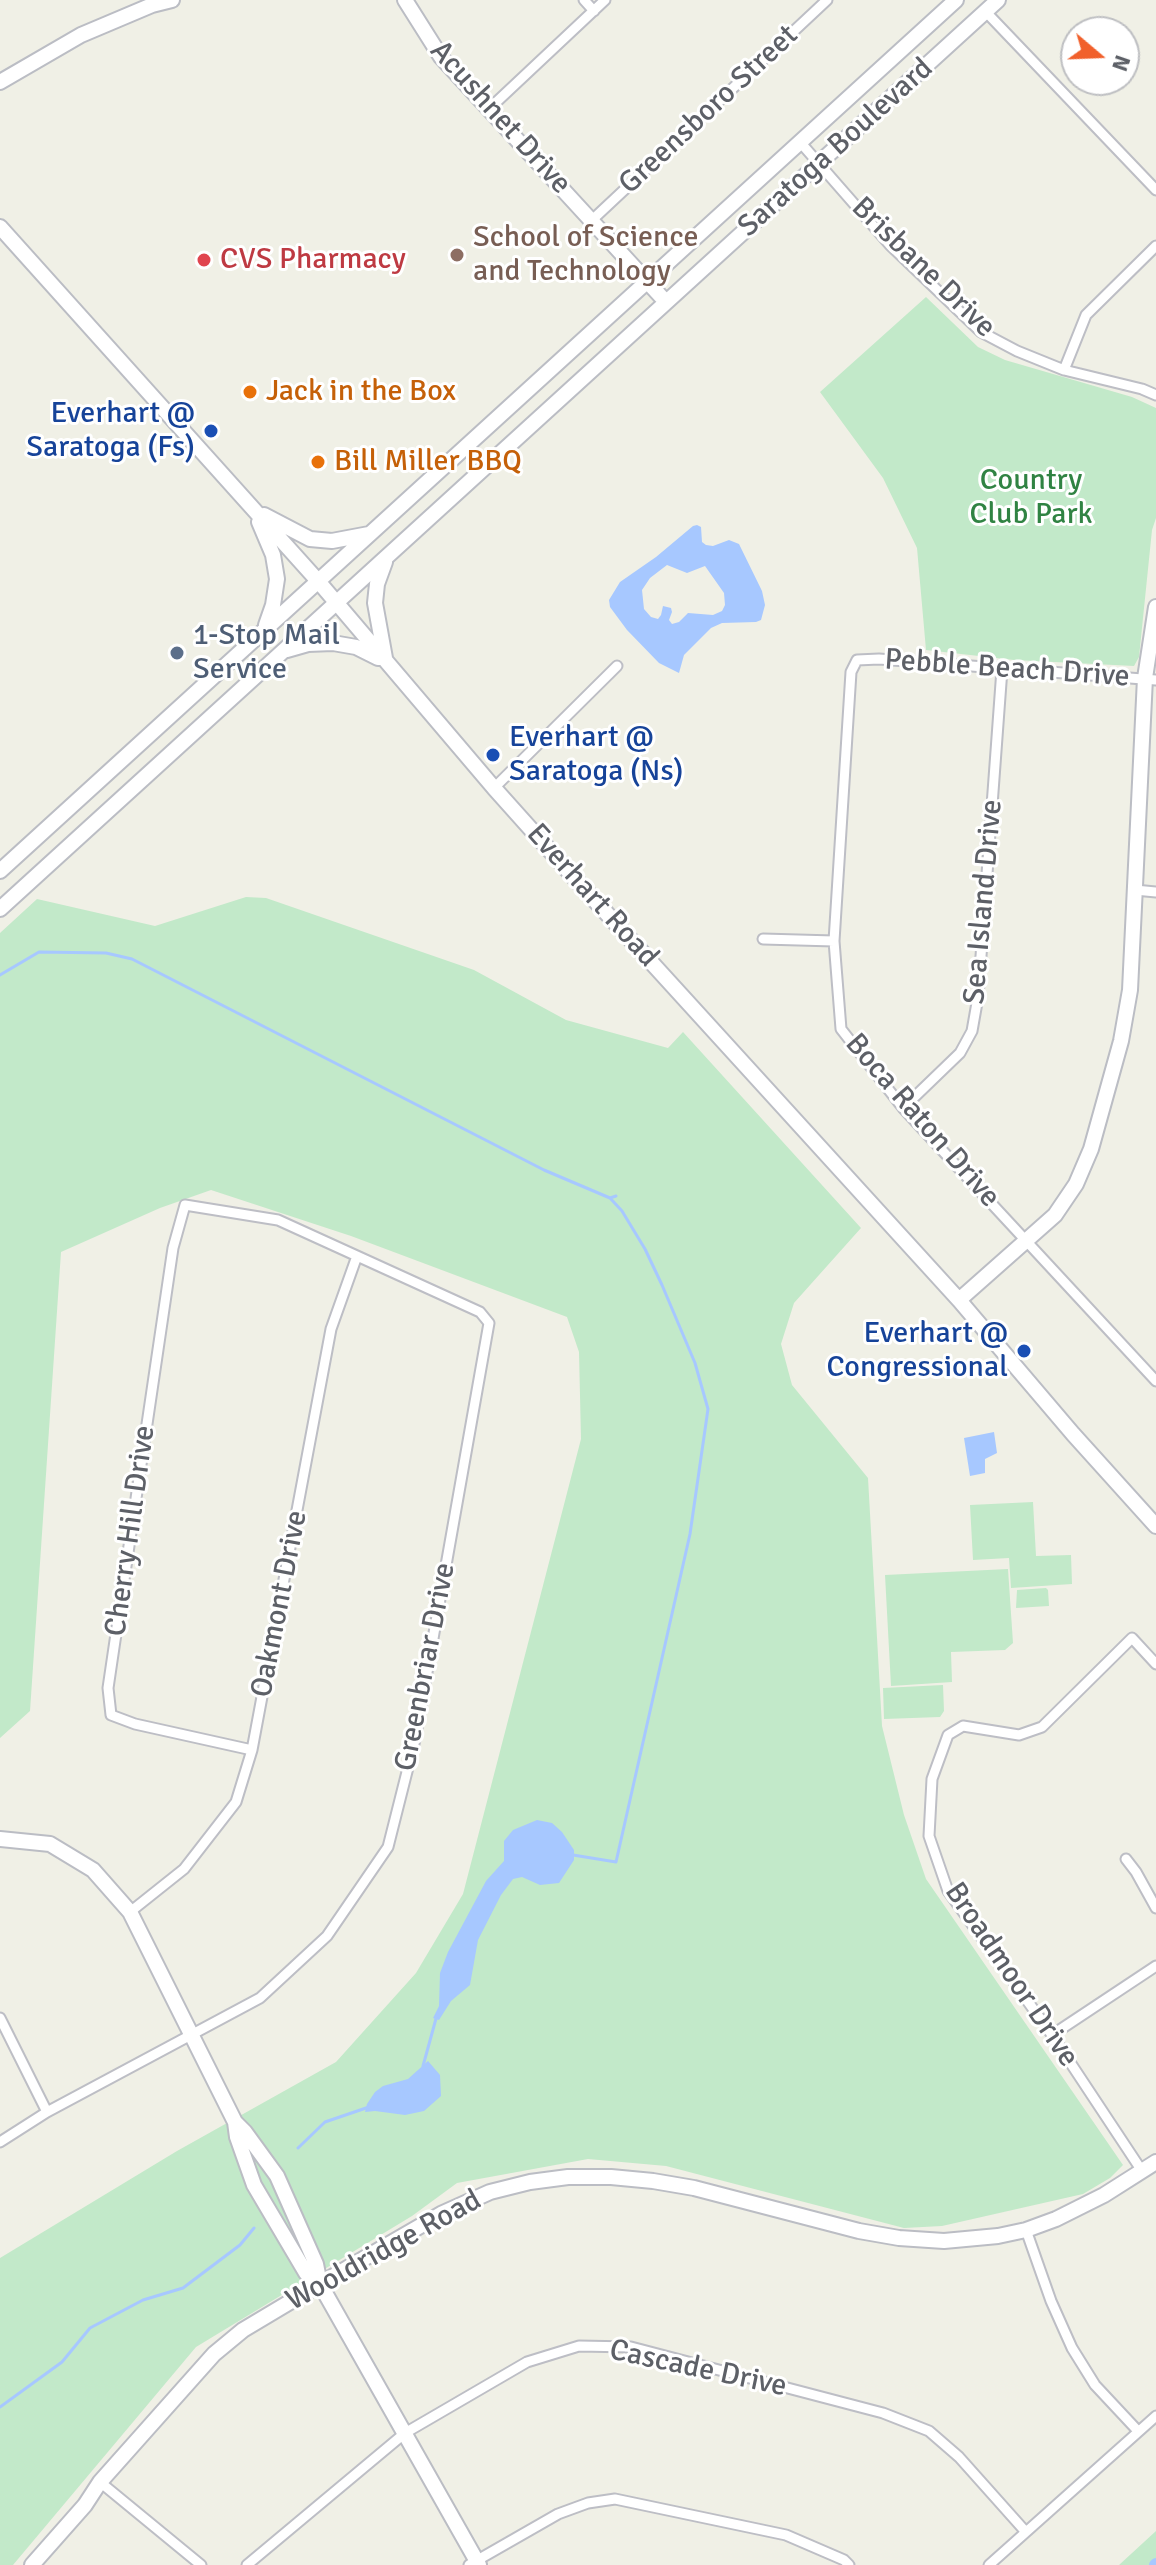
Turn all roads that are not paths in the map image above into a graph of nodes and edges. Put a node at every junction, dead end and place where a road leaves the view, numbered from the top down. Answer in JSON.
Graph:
{"nodes":[{"id":1,"x":172,"y":0,"type":"edge"},
{"id":2,"x":405,"y":0,"type":"edge"},
{"id":3,"x":584,"y":0,"type":"edge"},
{"id":4,"x":605,"y":0,"type":"edge"},
{"id":5,"x":827,"y":0,"type":"edge"},
{"id":6,"x":956,"y":0,"type":"edge"},
{"id":7,"x":998,"y":0,"type":"edge"},
{"id":8,"x":594,"y":11,"type":"junction"},
{"id":9,"x":985,"y":11,"type":"junction"},
{"id":10,"x":0,"y":82,"type":"edge"},
{"id":11,"x":490,"y":108,"type":"junction"},
{"id":12,"x":800,"y":142,"type":"junction"},
{"id":13,"x":819,"y":163,"type":"junction"},
{"id":14,"x":1156,"y":190,"type":"edge"},
{"id":15,"x":591,"y":221,"type":"junction"},
{"id":16,"x":0,"y":227,"type":"edge"},
{"id":17,"x":1156,"y":246,"type":"edge"},
{"id":18,"x":647,"y":281,"type":"junction"},
{"id":19,"x":666,"y":302,"type":"junction"},
{"id":20,"x":1064,"y":370,"type":"junction"},
{"id":21,"x":1156,"y":395,"type":"edge"},
{"id":22,"x":249,"y":505,"type":"junction"},
{"id":23,"x":370,"y":534,"type":"junction"},
{"id":24,"x":389,"y":554,"type":"junction"},
{"id":25,"x":318,"y":581,"type":"junction"},
{"id":26,"x":336,"y":604,"type":"junction"},
{"id":27,"x":1156,"y":607,"type":"edge"},
{"id":28,"x":265,"y":629,"type":"junction"},
{"id":29,"x":283,"y":652,"type":"junction"},
{"id":30,"x":857,"y":660,"type":"joint"},
{"id":31,"x":386,"y":663,"type":"junction"},
{"id":32,"x":617,"y":666,"type":"dead end"},
{"id":33,"x":1002,"y":669,"type":"junction"},
{"id":34,"x":1151,"y":679,"type":"edge"},
{"id":35,"x":494,"y":788,"type":"junction"},
{"id":36,"x":0,"y":871,"type":"edge"},
{"id":37,"x":1135,"y":890,"type":"junction"},
{"id":38,"x":1156,"y":892,"type":"edge"},
{"id":39,"x":0,"y":909,"type":"edge"},
{"id":40,"x":763,"y":939,"type":"dead end"},
{"id":41,"x":834,"y":941,"type":"junction"},
{"id":42,"x":903,"y":1108,"type":"junction"},
{"id":43,"x":185,"y":1205,"type":"joint"},
{"id":44,"x":1026,"y":1240,"type":"junction"},
{"id":45,"x":357,"y":1256,"type":"junction"},
{"id":46,"x":959,"y":1300,"type":"junction"},
{"id":47,"x":1156,"y":1381,"type":"edge"},
{"id":48,"x":1156,"y":1526,"type":"edge"},
{"id":49,"x":1156,"y":1664,"type":"edge"},
{"id":50,"x":252,"y":1750,"type":"junction"},
{"id":51,"x":0,"y":1839,"type":"edge"},
{"id":52,"x":1126,"y":1859,"type":"dead end"},
{"id":53,"x":1156,"y":1908,"type":"edge"},
{"id":54,"x":130,"y":1912,"type":"junction"},
{"id":55,"x":1156,"y":1966,"type":"edge"},
{"id":56,"x":0,"y":2018,"type":"edge"},
{"id":57,"x":1052,"y":2035,"type":"junction"},
{"id":58,"x":192,"y":2036,"type":"junction"},
{"id":59,"x":47,"y":2112,"type":"junction"},
{"id":60,"x":235,"y":2122,"type":"junction"},
{"id":61,"x":0,"y":2142,"type":"edge"},
{"id":62,"x":1156,"y":2162,"type":"edge"},
{"id":63,"x":1142,"y":2171,"type":"junction"},
{"id":64,"x":1026,"y":2230,"type":"junction"},
{"id":65,"x":320,"y":2284,"type":"junction"},
{"id":66,"x":1156,"y":2416,"type":"edge"},
{"id":67,"x":1138,"y":2431,"type":"junction"},
{"id":68,"x":405,"y":2433,"type":"junction"},
{"id":69,"x":100,"y":2482,"type":"junction"},
{"id":70,"x":1025,"y":2531,"type":"junction"},
{"id":71,"x":474,"y":2563,"type":"edge"},
{"id":72,"x":32,"y":2565,"type":"edge"},
{"id":73,"x":201,"y":2565,"type":"edge"},
{"id":74,"x":247,"y":2565,"type":"edge"},
{"id":75,"x":849,"y":2565,"type":"edge"},
{"id":76,"x":989,"y":2565,"type":"edge"}],
"edges":[{"from":1,"to":10,"type":"main road"},
{"from":2,"to":11,"type":"main road","name":"Acushnet Drive"},
{"from":3,"to":8,"type":"street"},
{"from":4,"to":8,"type":"street"},
{"from":5,"to":15,"type":"street","name":"Greensboro Street"},
{"from":6,"to":12,"type":"main road","name":"Saratoga Boulevard"},
{"from":7,"to":9,"type":"main road","name":"Saratoga Boulevard"},
{"from":8,"to":11,"type":"street"},
{"from":9,"to":13,"type":"main road","name":"Saratoga Boulevard"},
{"from":9,"to":14,"type":"street"},
{"from":11,"to":15,"type":"main road","name":"Acushnet Drive"},
{"from":12,"to":13,"type":"street","name":"Brisbane Drive"},
{"from":12,"to":18,"type":"main road","name":"Saratoga Boulevard"},
{"from":13,"to":19,"type":"main road","name":"Saratoga Boulevard"},
{"from":13,"to":20,"type":"street","name":"Brisbane Drive"},
{"from":15,"to":18,"type":"main road","name":"Acushnet Drive"},
{"from":16,"to":22,"type":"main road","name":"Everhart Road"},
{"from":17,"to":20,"type":"street"},
{"from":18,"to":19,"type":"main road","name":"Acushnet Drive"},
{"from":18,"to":23,"type":"main road","name":"Saratoga Boulevard"},
{"from":19,"to":24,"type":"main road","name":"Saratoga Boulevard"},
{"from":20,"to":21,"type":"street","name":"Brisbane Drive"},
{"from":22,"to":23,"type":"main road"},
{"from":22,"to":25,"type":"main road","name":"Everhart Road"},
{"from":22,"to":28,"type":"main road"},
{"from":23,"to":25,"type":"main road","name":"Saratoga Boulevard"},
{"from":24,"to":26,"type":"main road","name":"Saratoga Boulevard"},
{"from":24,"to":31,"type":"main road"},
{"from":25,"to":26,"type":"main road","name":"Everhart Road"},
{"from":25,"to":28,"type":"main road","name":"Saratoga Boulevard"},
{"from":26,"to":29,"type":"main road","name":"Saratoga Boulevard"},
{"from":26,"to":31,"type":"main road","name":"Everhart Road"},
{"from":27,"to":34,"type":"main road"},
{"from":28,"to":36,"type":"main road","name":"Saratoga Boulevard"},
{"from":29,"to":31,"type":"main road"},
{"from":29,"to":39,"type":"main road","name":"Saratoga Boulevard"},
{"from":30,"to":33,"type":"street","name":"Pebble Beach Drive"},
{"from":30,"to":41,"type":"street","name":"Boca Raton Drive"},
{"from":31,"to":35,"type":"main road","name":"Everhart Road"},
{"from":32,"to":35,"type":"street"},
{"from":33,"to":34,"type":"street","name":"Pebble Beach Drive"},
{"from":33,"to":42,"type":"street","name":"Sea Island Drive"},
{"from":34,"to":37,"type":"main road"},
{"from":35,"to":46,"type":"main road","name":"Everhart Road"},
{"from":37,"to":38,"type":"street"},
{"from":37,"to":44,"type":"main road"},
{"from":40,"to":41,"type":"street"},
{"from":41,"to":42,"type":"street","name":"Boca Raton Drive"},
{"from":42,"to":44,"type":"street","name":"Boca Raton Drive"},
{"from":43,"to":45,"type":"street","name":"Greenbriar Drive"},
{"from":43,"to":50,"type":"street","name":"Cherry Hill Drive"},
{"from":44,"to":46,"type":"main road"},
{"from":44,"to":47,"type":"street","name":"Boca Raton Drive"},
{"from":45,"to":50,"type":"street","name":"Oakmont Drive"},
{"from":45,"to":58,"type":"street","name":"Greenbriar Drive"},
{"from":46,"to":48,"type":"main road","name":"Everhart Road"},
{"from":49,"to":57,"type":"street","name":"Broadmoor Drive"},
{"from":50,"to":54,"type":"street","name":"Oakmont Drive"},
{"from":51,"to":54,"type":"main road"},
{"from":52,"to":53,"type":"street"},
{"from":54,"to":58,"type":"main road"},
{"from":55,"to":57,"type":"street"},
{"from":56,"to":59,"type":"street"},
{"from":57,"to":63,"type":"street","name":"Broadmoor Drive"},
{"from":58,"to":59,"type":"street","name":"Greenbriar Drive"},
{"from":58,"to":60,"type":"main road"},
{"from":59,"to":61,"type":"street","name":"Greenbriar Drive"},
{"from":60,"to":65,"type":"main road"},
{"from":60,"to":65,"type":"main road"},
{"from":62,"to":63,"type":"main road","name":"Wooldridge Road"},
{"from":63,"to":64,"type":"main road","name":"Wooldridge Road"},
{"from":64,"to":65,"type":"main road","name":"Wooldridge Road"},
{"from":64,"to":67,"type":"street"},
{"from":65,"to":68,"type":"main road"},
{"from":65,"to":69,"type":"main road","name":"Wooldridge Road"},
{"from":66,"to":67,"type":"street"},
{"from":67,"to":70,"type":"street"},
{"from":68,"to":70,"type":"street","name":"Cascade Drive"},
{"from":68,"to":71,"type":"main road"},
{"from":68,"to":74,"type":"street","name":"Cascade Drive"},
{"from":69,"to":72,"type":"main road","name":"Wooldridge Road"},
{"from":69,"to":73,"type":"street"},
{"from":70,"to":76,"type":"street"},
{"from":71,"to":75,"type":"street"}]}
